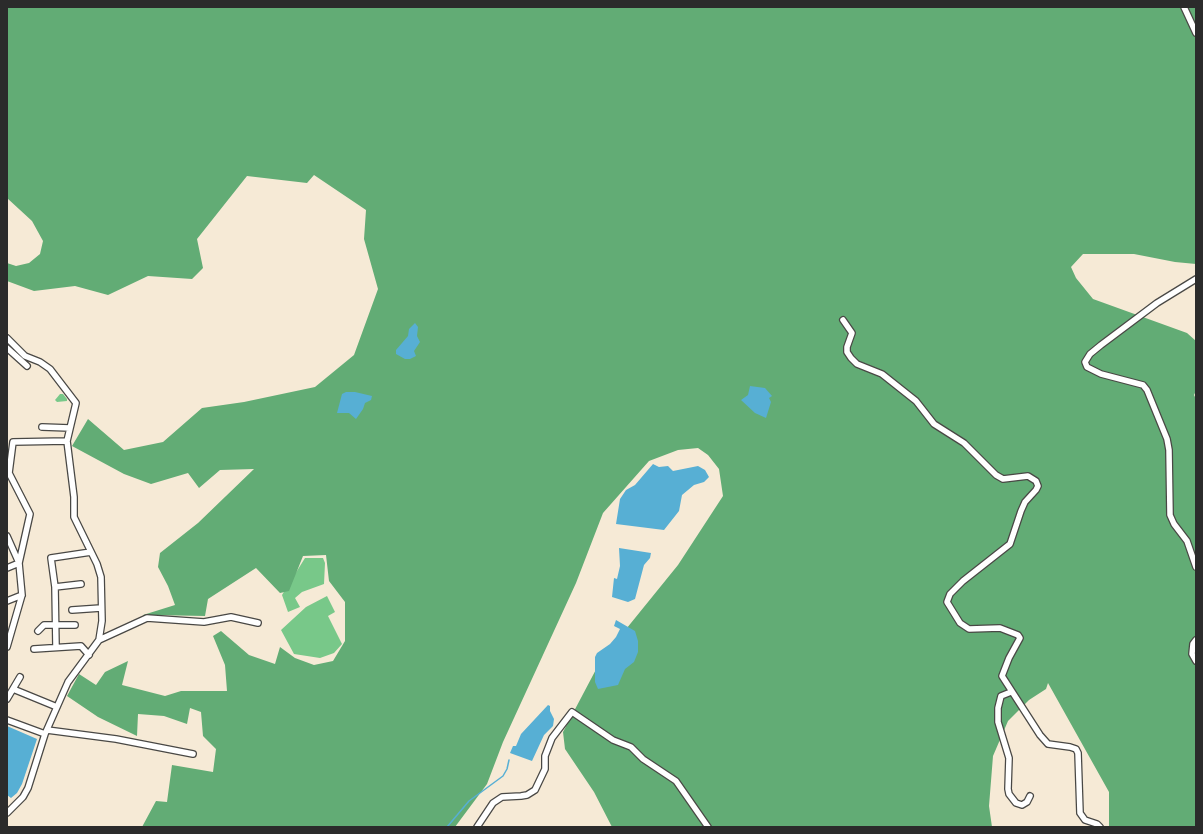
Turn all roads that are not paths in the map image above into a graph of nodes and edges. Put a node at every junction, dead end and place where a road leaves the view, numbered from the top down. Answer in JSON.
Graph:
{"nodes":[{"id":1,"x":1184,"y":7,"type":"edge"},
{"id":2,"x":1196,"y":33,"type":"edge"},
{"id":3,"x":1196,"y":279,"type":"edge"},
{"id":4,"x":843,"y":320,"type":"dead end"},
{"id":5,"x":7,"y":338,"type":"edge"},
{"id":6,"x":7,"y":348,"type":"edge"},
{"id":7,"x":27,"y":366,"type":"dead end"},
{"id":8,"x":42,"y":427,"type":"dead end"},
{"id":9,"x":70,"y":428,"type":"junction"},
{"id":10,"x":67,"y":441,"type":"junction"},
{"id":11,"x":9,"y":477,"type":"edge"},
{"id":12,"x":7,"y":536,"type":"edge"},
{"id":13,"x":91,"y":552,"type":"junction"},
{"id":14,"x":19,"y":563,"type":"junction"},
{"id":15,"x":1196,"y":567,"type":"edge"},
{"id":16,"x":7,"y":568,"type":"edge"},
{"id":17,"x":81,"y":584,"type":"dead end"},
{"id":18,"x":55,"y":587,"type":"junction"},
{"id":19,"x":22,"y":595,"type":"junction"},
{"id":20,"x":7,"y":602,"type":"edge"},
{"id":21,"x":102,"y":608,"type":"junction"},
{"id":22,"x":72,"y":610,"type":"dead end"},
{"id":23,"x":258,"y":622,"type":"dead end"},
{"id":24,"x":56,"y":625,"type":"junction"},
{"id":25,"x":75,"y":625,"type":"dead end"},
{"id":26,"x":38,"y":631,"type":"dead end"},
{"id":27,"x":98,"y":640,"type":"junction"},
{"id":28,"x":1196,"y":640,"type":"edge"},
{"id":29,"x":7,"y":647,"type":"edge"},
{"id":30,"x":56,"y":647,"type":"junction"},
{"id":31,"x":34,"y":649,"type":"dead end"},
{"id":32,"x":89,"y":655,"type":"junction"},
{"id":33,"x":1196,"y":662,"type":"edge"},
{"id":34,"x":20,"y":677,"type":"dead end"},
{"id":35,"x":13,"y":689,"type":"junction"},
{"id":36,"x":1011,"y":692,"type":"junction"},
{"id":37,"x":7,"y":699,"type":"edge"},
{"id":38,"x":57,"y":707,"type":"junction"},
{"id":39,"x":7,"y":720,"type":"edge"},
{"id":40,"x":46,"y":732,"type":"junction"},
{"id":41,"x":193,"y":754,"type":"dead end"},
{"id":42,"x":1030,"y":796,"type":"dead end"},
{"id":43,"x":8,"y":812,"type":"edge"},
{"id":44,"x":477,"y":827,"type":"edge"},
{"id":45,"x":708,"y":827,"type":"edge"},
{"id":46,"x":1100,"y":827,"type":"edge"}],
"edges":[{"from":1,"to":2,"type":"street"},
{"from":3,"to":15,"type":"street"},
{"from":4,"to":36,"type":"street"},
{"from":5,"to":9,"type":"street"},
{"from":6,"to":7,"type":"street"},
{"from":8,"to":9,"type":"street"},
{"from":9,"to":10,"type":"street"},
{"from":10,"to":11,"type":"street"},
{"from":10,"to":13,"type":"street"},
{"from":11,"to":14,"type":"street"},
{"from":12,"to":14,"type":"street"},
{"from":13,"to":18,"type":"street"},
{"from":13,"to":21,"type":"street"},
{"from":14,"to":16,"type":"street"},
{"from":14,"to":19,"type":"street"},
{"from":17,"to":18,"type":"street"},
{"from":18,"to":24,"type":"street"},
{"from":19,"to":20,"type":"street"},
{"from":19,"to":29,"type":"street"},
{"from":21,"to":22,"type":"street"},
{"from":21,"to":27,"type":"street"},
{"from":23,"to":27,"type":"street"},
{"from":24,"to":25,"type":"street"},
{"from":24,"to":26,"type":"street"},
{"from":24,"to":30,"type":"street"},
{"from":27,"to":32,"type":"street"},
{"from":28,"to":33,"type":"street"},
{"from":30,"to":31,"type":"street"},
{"from":30,"to":32,"type":"street"},
{"from":32,"to":38,"type":"street"},
{"from":34,"to":35,"type":"street"},
{"from":35,"to":37,"type":"street"},
{"from":35,"to":38,"type":"street"},
{"from":36,"to":42,"type":"street"},
{"from":36,"to":46,"type":"street"},
{"from":38,"to":40,"type":"street"},
{"from":39,"to":40,"type":"street"},
{"from":40,"to":41,"type":"street"},
{"from":40,"to":43,"type":"street"},
{"from":44,"to":45,"type":"street"}]}
